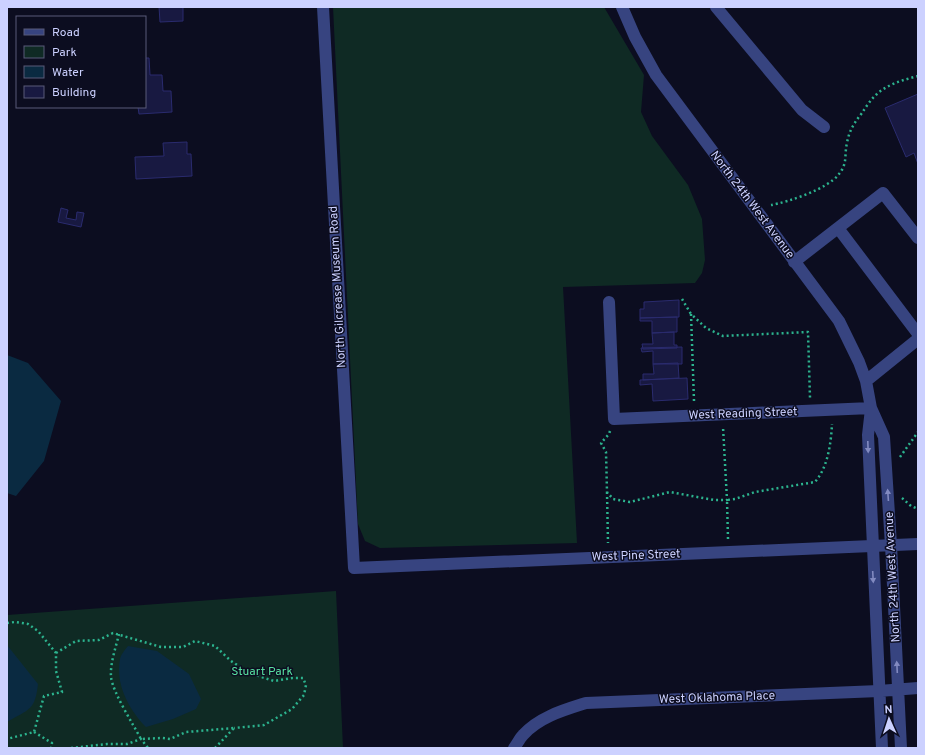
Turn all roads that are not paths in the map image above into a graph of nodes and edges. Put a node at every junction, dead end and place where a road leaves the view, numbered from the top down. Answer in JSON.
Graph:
{"nodes":[{"id":1,"x":322,"y":7,"type":"edge"},
{"id":2,"x":622,"y":7,"type":"edge"},
{"id":3,"x":716,"y":7,"type":"edge"},
{"id":4,"x":824,"y":127,"type":"dead end"},
{"id":5,"x":838,"y":228,"type":"junction"},
{"id":6,"x":918,"y":238,"type":"edge"},
{"id":7,"x":794,"y":262,"type":"junction"},
{"id":8,"x":609,"y":302,"type":"dead end"},
{"id":9,"x":918,"y":334,"type":"edge"},
{"id":10,"x":918,"y":340,"type":"edge"},
{"id":11,"x":866,"y":381,"type":"junction"},
{"id":12,"x":872,"y":408,"type":"junction"},
{"id":13,"x":918,"y":544,"type":"edge"},
{"id":14,"x":891,"y":545,"type":"junction"},
{"id":15,"x":872,"y":547,"type":"junction"},
{"id":16,"x":354,"y":568,"type":"joint"},
{"id":17,"x":918,"y":688,"type":"edge"},
{"id":18,"x":898,"y":689,"type":"junction"},
{"id":19,"x":879,"y":691,"type":"junction"},
{"id":20,"x":514,"y":748,"type":"edge"},
{"id":21,"x":882,"y":748,"type":"edge"},
{"id":22,"x":901,"y":748,"type":"edge"}],
"edges":[{"from":1,"to":16,"type":"street","name":"North Gilcrease Museum Road"},
{"from":2,"to":7,"type":"street","name":"North 24th West Avenue"},
{"from":3,"to":4,"type":"street"},
{"from":5,"to":6,"type":"street"},
{"from":5,"to":7,"type":"street"},
{"from":5,"to":9,"type":"street"},
{"from":7,"to":11,"type":"street","name":"North 24th West Avenue"},
{"from":8,"to":12,"type":"street","name":"West Reading Street"},
{"from":10,"to":11,"type":"street"},
{"from":11,"to":12,"type":"street","name":"North 24th West Avenue"},
{"from":14,"to":12,"type":"street","name":"North 24th West Avenue","one_way":true},
{"from":12,"to":15,"type":"street","name":"North 24th West Avenue","one_way":true},
{"from":13,"to":14,"type":"street","name":"West Pine Street"},
{"from":14,"to":15,"type":"street","name":"West Pine Street"},
{"from":18,"to":14,"type":"street","name":"North 24th West Avenue","one_way":true},
{"from":15,"to":16,"type":"street","name":"West Pine Street"},
{"from":15,"to":19,"type":"street","name":"North 24th West Avenue","one_way":true},
{"from":17,"to":18,"type":"street","name":"West Oklahoma Place"},
{"from":18,"to":19,"type":"street","name":"West Oklahoma Place"},
{"from":18,"to":22,"type":"street","name":"North 24th West Avenue"},
{"from":19,"to":20,"type":"street","name":"West Oklahoma Place"},
{"from":19,"to":21,"type":"street","name":"North 24th West Avenue"}]}
